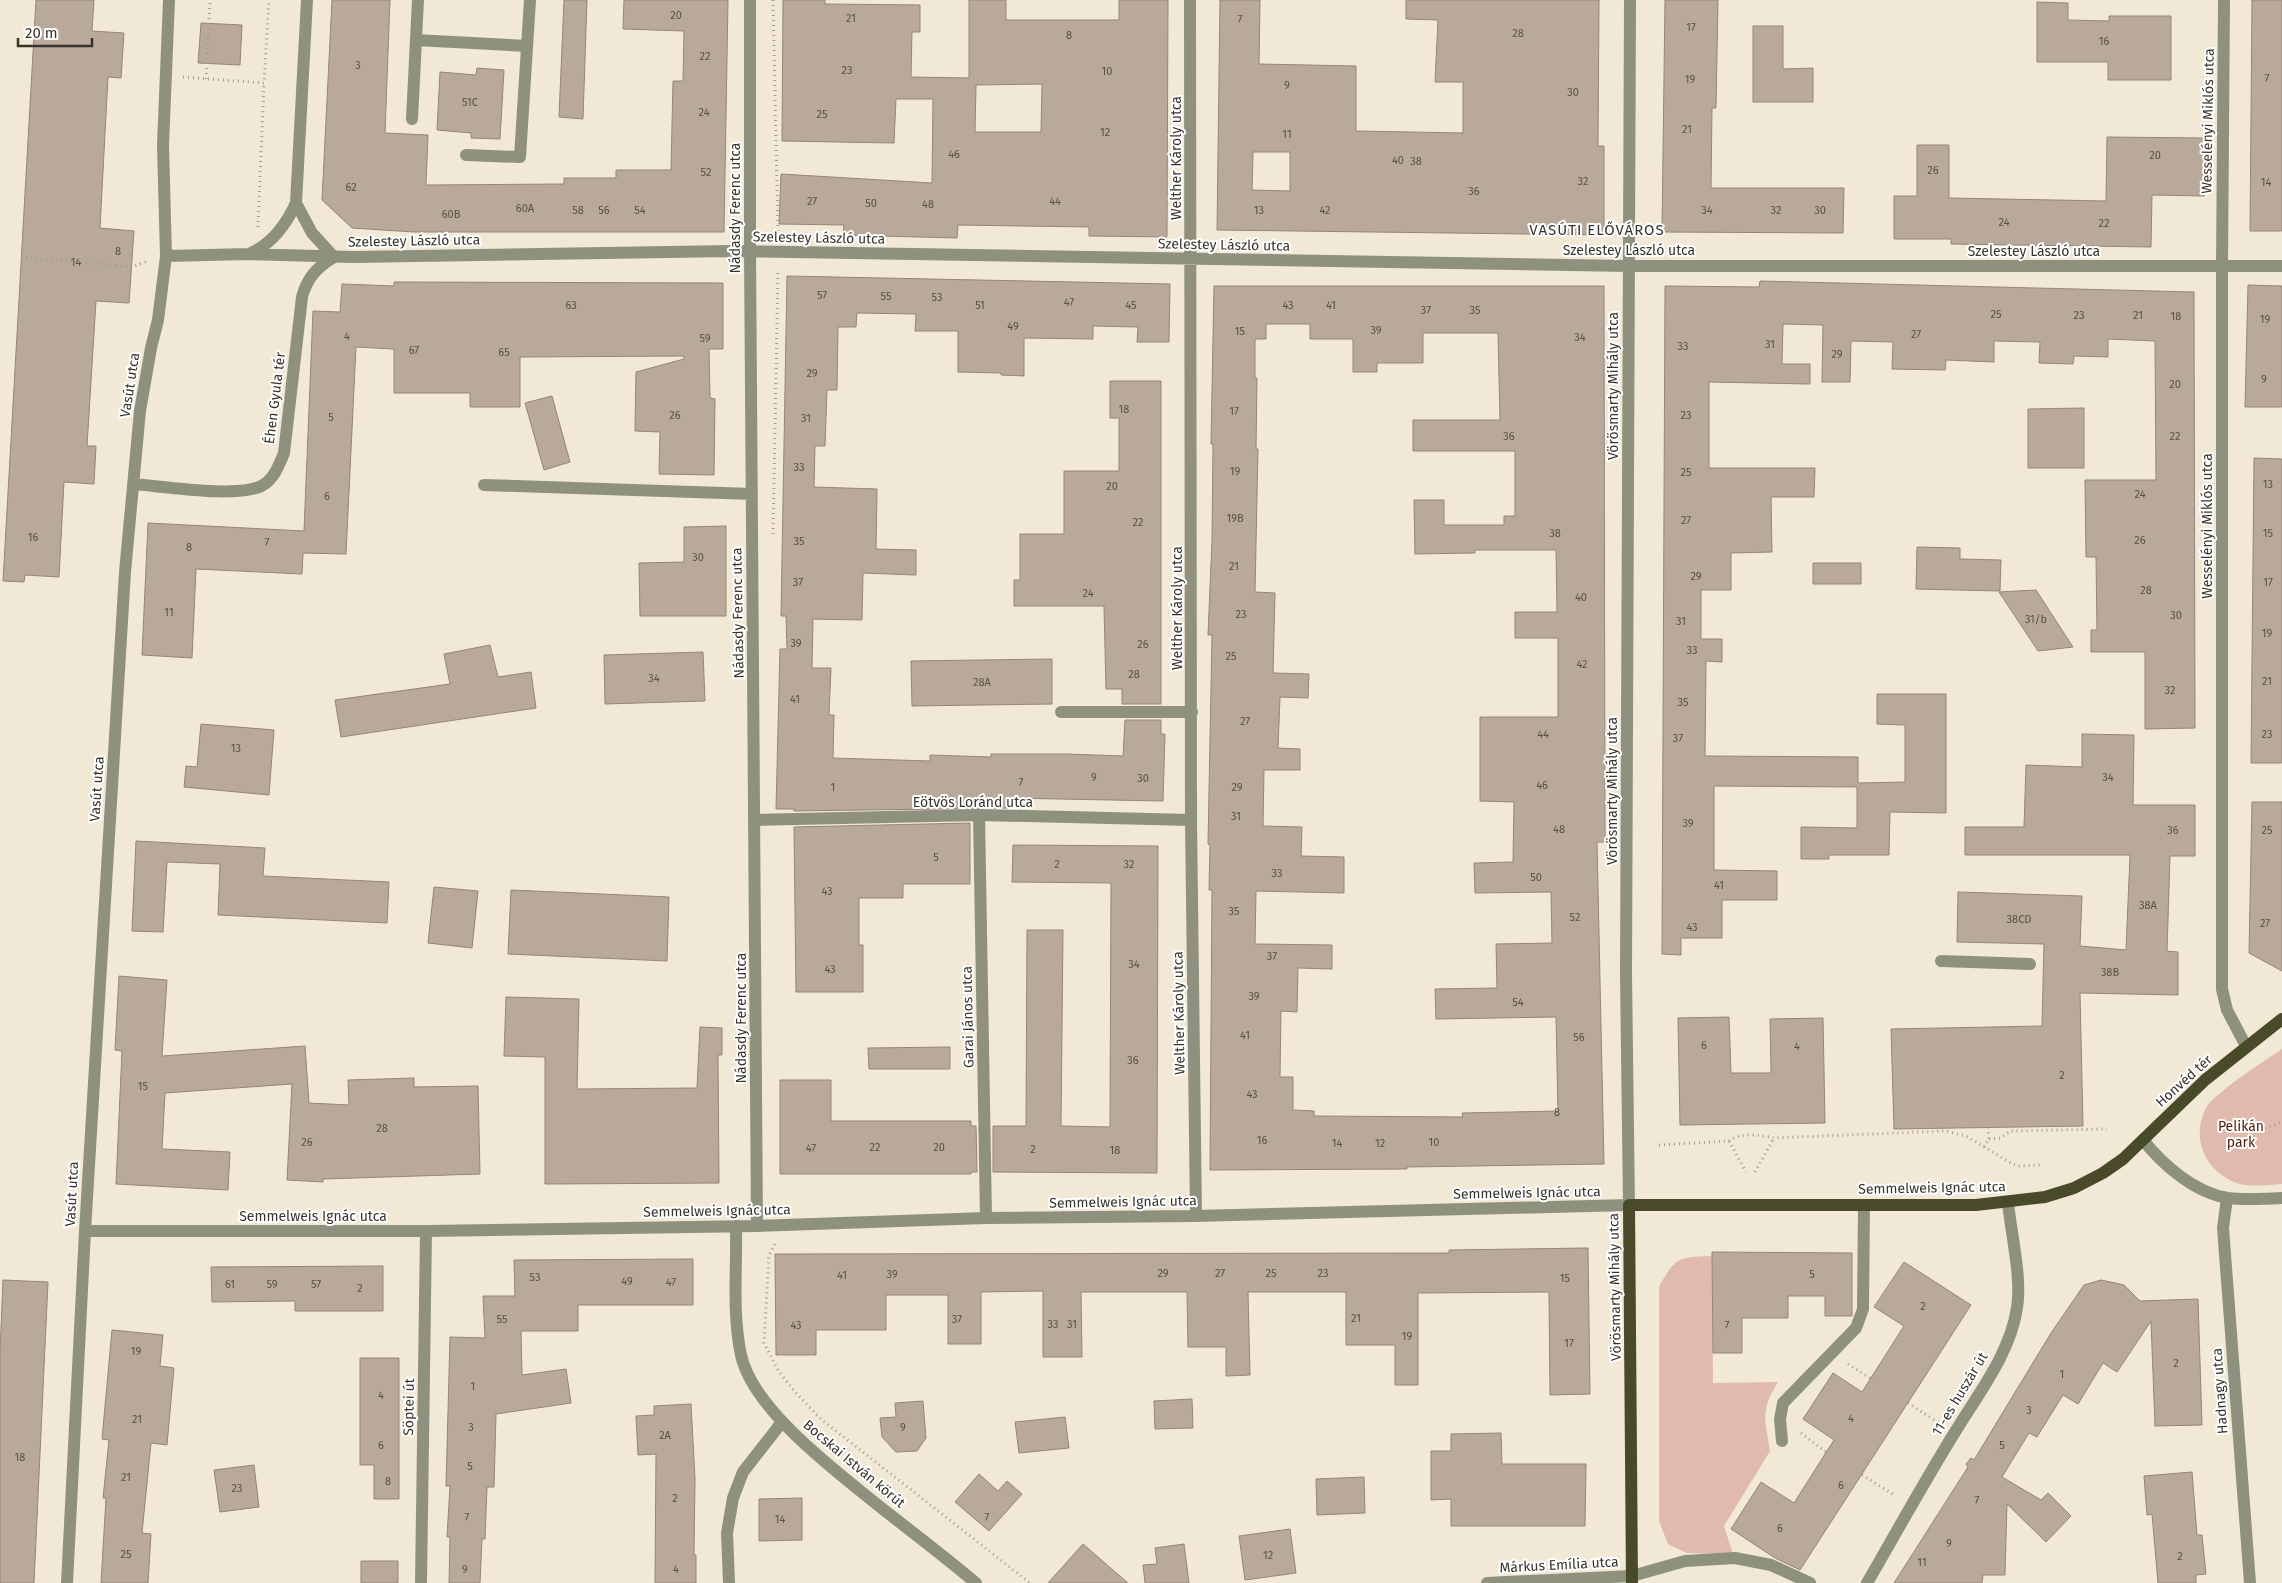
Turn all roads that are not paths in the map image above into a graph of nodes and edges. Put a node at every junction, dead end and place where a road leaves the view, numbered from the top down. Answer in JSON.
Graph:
{"nodes":[{"id":1,"x":169,"y":0,"type":"edge"},
{"id":2,"x":307,"y":0,"type":"edge"},
{"id":3,"x":418,"y":0,"type":"edge"},
{"id":4,"x":530,"y":0,"type":"edge"},
{"id":5,"x":750,"y":0,"type":"edge"},
{"id":6,"x":1190,"y":0,"type":"edge"},
{"id":7,"x":1630,"y":0,"type":"edge"},
{"id":8,"x":2224,"y":0,"type":"edge"},
{"id":9,"x":416,"y":40,"type":"junction"},
{"id":10,"x":527,"y":46,"type":"junction"},
{"id":11,"x":412,"y":119,"type":"dead end"},
{"id":12,"x":466,"y":155,"type":"dead end"},
{"id":13,"x":296,"y":203,"type":"junction"},
{"id":14,"x":750,"y":251,"type":"junction"},
{"id":15,"x":249,"y":254,"type":"junction"},
{"id":16,"x":166,"y":256,"type":"junction"},
{"id":17,"x":334,"y":257,"type":"junction"},
{"id":18,"x":1192,"y":259,"type":"junction"},
{"id":19,"x":1628,"y":266,"type":"junction"},
{"id":20,"x":2222,"y":266,"type":"junction"},
{"id":21,"x":2282,"y":266,"type":"edge"},
{"id":22,"x":134,"y":484,"type":"junction"},
{"id":23,"x":484,"y":485,"type":"dead end"},
{"id":24,"x":752,"y":494,"type":"junction"},
{"id":25,"x":1061,"y":712,"type":"dead end"},
{"id":26,"x":1192,"y":712,"type":"junction"},
{"id":27,"x":979,"y":815,"type":"junction"},
{"id":28,"x":755,"y":820,"type":"junction"},
{"id":29,"x":1191,"y":820,"type":"junction"},
{"id":30,"x":1941,"y":961,"type":"dead end"},
{"id":31,"x":2030,"y":964,"type":"dead end"},
{"id":32,"x":2282,"y":1019,"type":"edge"},
{"id":33,"x":2246,"y":1046,"type":"junction"},
{"id":34,"x":2143,"y":1140,"type":"junction"},
{"id":35,"x":2227,"y":1198,"type":"junction"},
{"id":36,"x":2282,"y":1198,"type":"edge"},
{"id":37,"x":2008,"y":1202,"type":"junction"},
{"id":38,"x":1629,"y":1205,"type":"junction"},
{"id":39,"x":1864,"y":1205,"type":"junction"},
{"id":40,"x":1196,"y":1216,"type":"junction"},
{"id":41,"x":986,"y":1218,"type":"junction"},
{"id":42,"x":736,"y":1226,"type":"junction"},
{"id":43,"x":757,"y":1226,"type":"junction"},
{"id":44,"x":85,"y":1231,"type":"junction"},
{"id":45,"x":426,"y":1231,"type":"junction"},
{"id":46,"x":782,"y":1422,"type":"junction"},
{"id":47,"x":1782,"y":1441,"type":"dead end"},
{"id":48,"x":1632,"y":1580,"type":"edge"},
{"id":49,"x":67,"y":1583,"type":"edge"},
{"id":50,"x":421,"y":1583,"type":"edge"},
{"id":51,"x":729,"y":1583,"type":"edge"},
{"id":52,"x":976,"y":1583,"type":"edge"},
{"id":53,"x":1487,"y":1583,"type":"edge"},
{"id":54,"x":1810,"y":1583,"type":"edge"},
{"id":55,"x":1867,"y":1583,"type":"edge"},
{"id":56,"x":2250,"y":1583,"type":"edge"}],
"edges":[{"from":1,"to":16,"type":"street","name":"Vasút utca"},
{"from":2,"to":13,"type":"street"},
{"from":3,"to":9,"type":"street"},
{"from":4,"to":10,"type":"street"},
{"from":5,"to":14,"type":"street","name":"Nádasdy Ferenc utca"},
{"from":6,"to":18,"type":"street","name":"Welther Károly utca"},
{"from":7,"to":19,"type":"street","name":"Vörösmarty Mihály utca"},
{"from":8,"to":20,"type":"street","name":"Wesselényi Miklós utca"},
{"from":9,"to":10,"type":"street"},
{"from":9,"to":11,"type":"street"},
{"from":10,"to":12,"type":"street"},
{"from":13,"to":15,"type":"street"},
{"from":13,"to":17,"type":"street"},
{"from":14,"to":17,"type":"street","name":"Szelestey László utca"},
{"from":14,"to":18,"type":"street","name":"Szelestey László utca"},
{"from":14,"to":24,"type":"street","name":"Nádasdy Ferenc utca"},
{"from":15,"to":16,"type":"street","name":"Szelestey László utca"},
{"from":15,"to":17,"type":"street","name":"Szelestey László utca"},
{"from":16,"to":22,"type":"street","name":"Vasút utca"},
{"from":17,"to":22,"type":"street","name":"Éhen Gyula tér"},
{"from":18,"to":19,"type":"street","name":"Szelestey László utca"},
{"from":18,"to":26,"type":"street","name":"Welther Károly utca"},
{"from":19,"to":20,"type":"street","name":"Szelestey László utca"},
{"from":19,"to":38,"type":"street","name":"Vörösmarty Mihály utca"},
{"from":20,"to":21,"type":"street","name":"Szelestey László utca"},
{"from":20,"to":33,"type":"street","name":"Wesselényi Miklós utca"},
{"from":22,"to":44,"type":"street","name":"Vasút utca"},
{"from":23,"to":24,"type":"street"},
{"from":24,"to":28,"type":"street","name":"Nádasdy Ferenc utca"},
{"from":25,"to":26,"type":"street"},
{"from":26,"to":29,"type":"street","name":"Welther Károly utca"},
{"from":27,"to":28,"type":"street","name":"Eötvös Loránd utca"},
{"from":27,"to":29,"type":"street","name":"Eötvös Loránd utca"},
{"from":27,"to":41,"type":"street","name":"Garai János utca"},
{"from":28,"to":43,"type":"street","name":"Nádasdy Ferenc utca"},
{"from":29,"to":40,"type":"street","name":"Welther Károly utca"},
{"from":30,"to":31,"type":"street"},
{"from":32,"to":33,"type":"main road","name":"Honvéd tér"},
{"from":33,"to":34,"type":"main road","name":"Honvéd tér"},
{"from":34,"to":35,"type":"street"},
{"from":34,"to":37,"type":"main road","name":"Semmelweis Ignác utca"},
{"from":35,"to":36,"type":"street"},
{"from":35,"to":56,"type":"street","name":"Hadnagy utca"},
{"from":37,"to":39,"type":"main road","name":"Semmelweis Ignác utca"},
{"from":37,"to":55,"type":"street","name":"11-es huszár út"},
{"from":38,"to":39,"type":"main road","name":"Semmelweis Ignác utca"},
{"from":38,"to":40,"type":"street","name":"Semmelweis Ignác utca"},
{"from":38,"to":48,"type":"main road","name":"Vörösmarty Mihály utca"},
{"from":39,"to":47,"type":"street"},
{"from":40,"to":41,"type":"street","name":"Semmelweis Ignác utca"},
{"from":41,"to":43,"type":"street","name":"Semmelweis Ignác utca"},
{"from":42,"to":43,"type":"street","name":"Semmelweis Ignác utca"},
{"from":42,"to":45,"type":"street","name":"Semmelweis Ignác utca"},
{"from":42,"to":46,"type":"street","name":"Bocskai István körút"},
{"from":44,"to":45,"type":"street","name":"Semmelweis Ignác utca"},
{"from":44,"to":49,"type":"street","name":"Vasút utca"},
{"from":45,"to":50,"type":"street","name":"Söptei út"},
{"from":46,"to":51,"type":"street"},
{"from":46,"to":52,"type":"street","name":"Bocskai István körút"},
{"from":48,"to":53,"type":"street","name":"Márkus Emília utca"},
{"from":48,"to":54,"type":"street","name":"Márkus Emília utca"}]}
